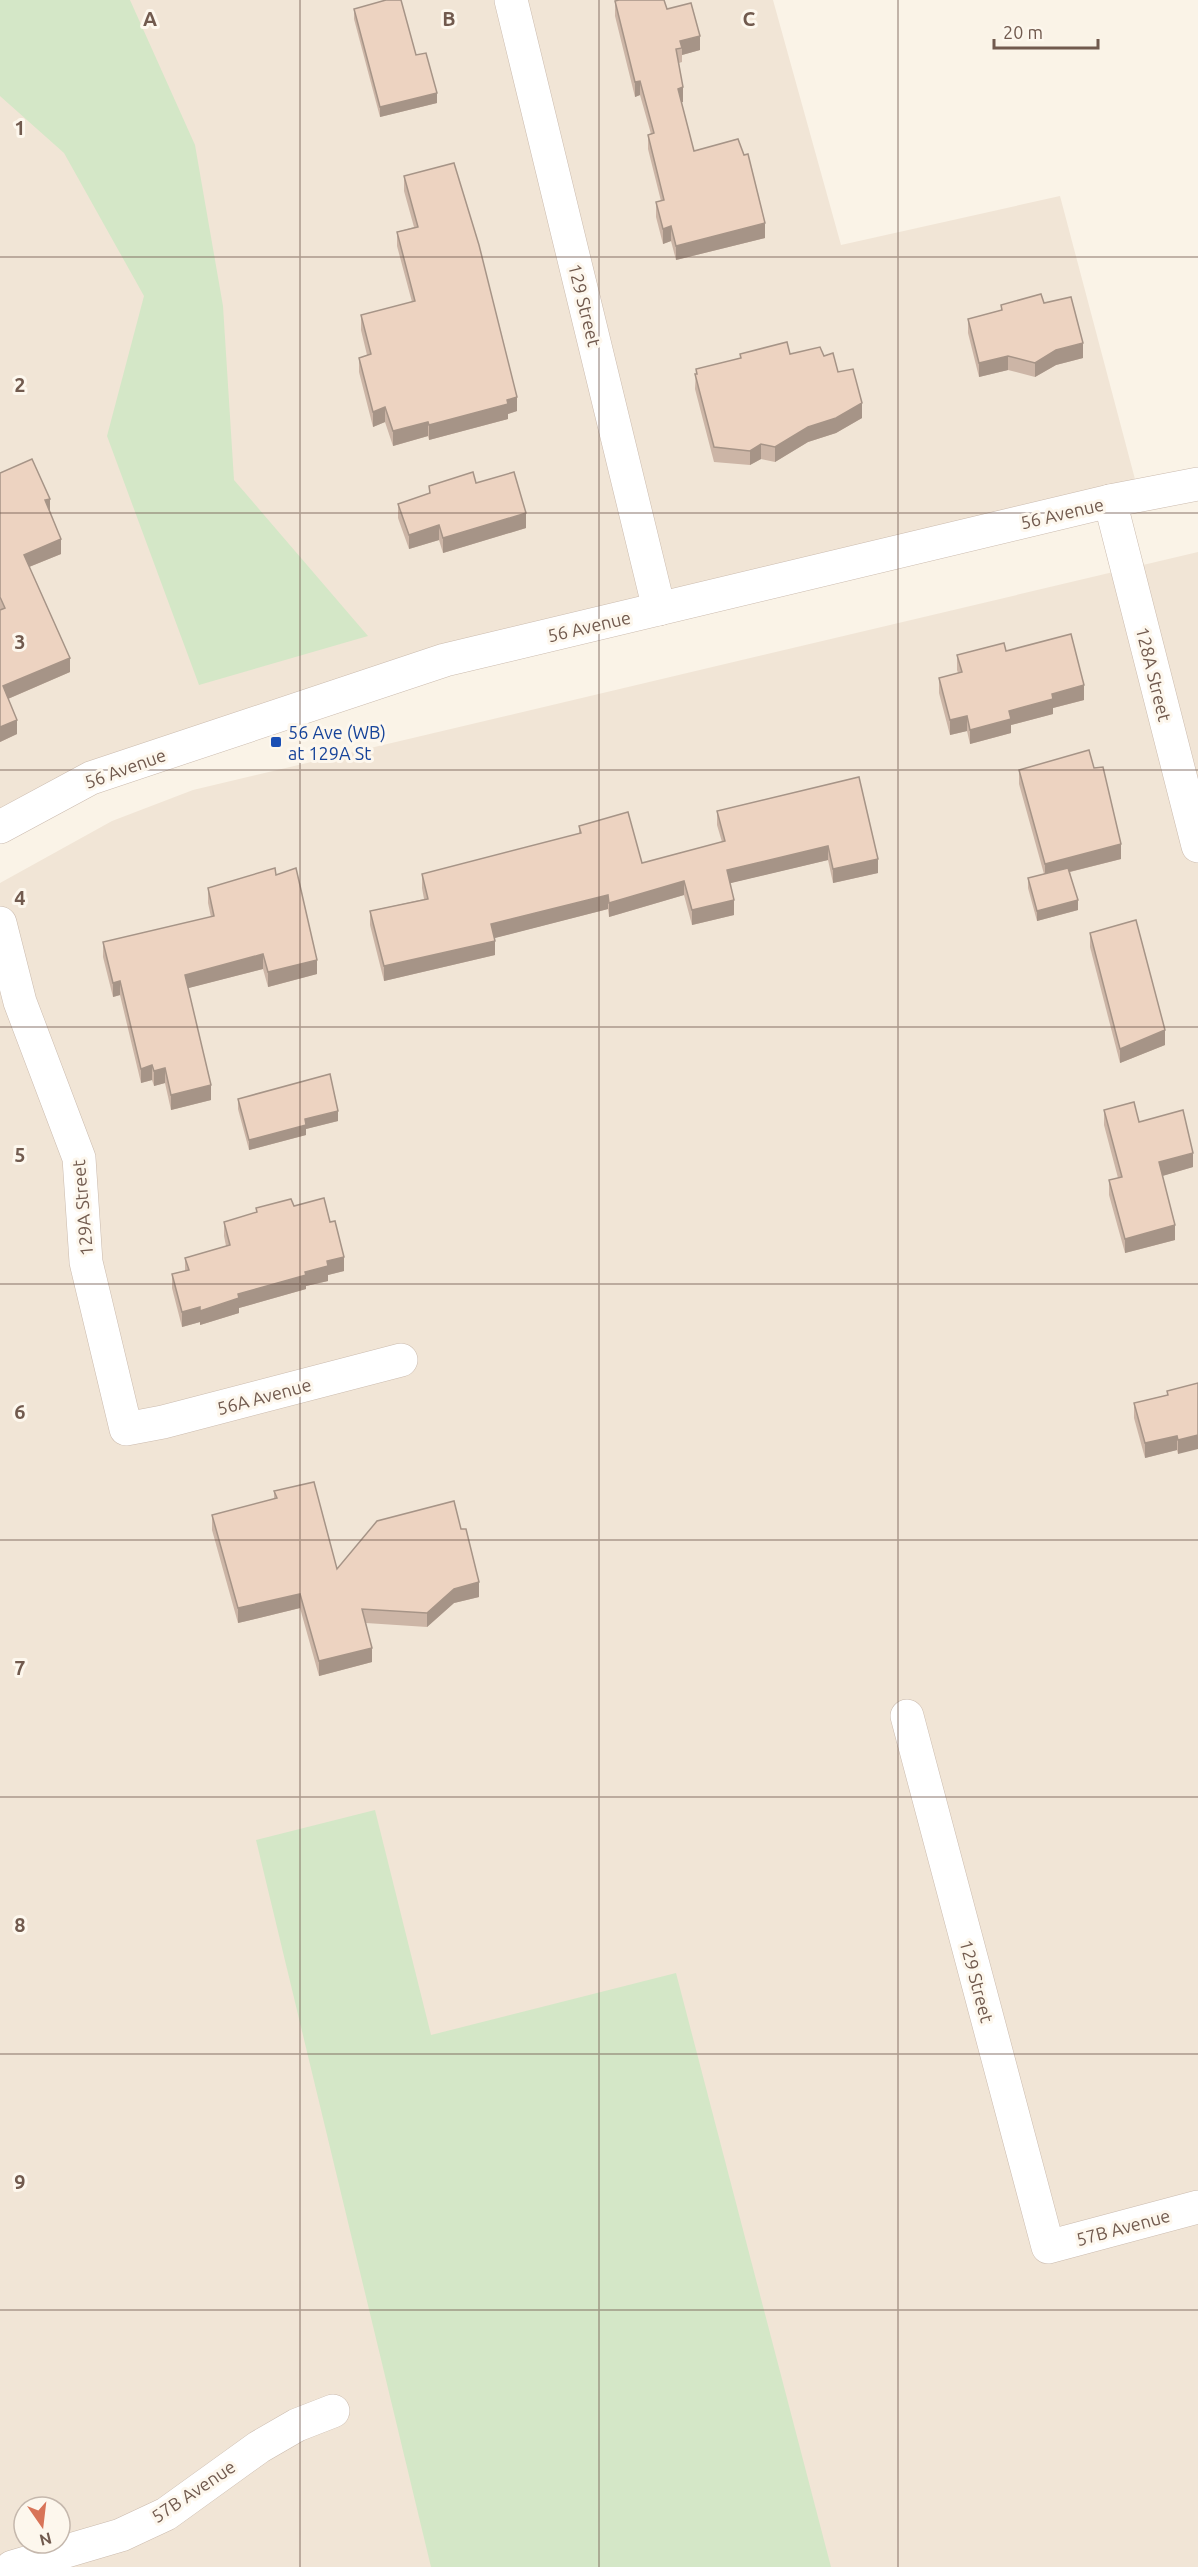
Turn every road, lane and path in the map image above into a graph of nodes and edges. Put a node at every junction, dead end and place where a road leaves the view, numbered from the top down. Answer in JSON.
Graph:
{"nodes":[{"id":1,"x":511,"y":0,"type":"edge"},
{"id":2,"x":1198,"y":484,"type":"edge"},
{"id":3,"x":1110,"y":501,"type":"junction"},
{"id":4,"x":659,"y":609,"type":"junction"},
{"id":5,"x":0,"y":827,"type":"edge"},
{"id":6,"x":1198,"y":846,"type":"edge"},
{"id":7,"x":0,"y":923,"type":"edge"},
{"id":8,"x":401,"y":1360,"type":"dead end"},
{"id":9,"x":126,"y":1429,"type":"joint"},
{"id":10,"x":907,"y":1716,"type":"dead end"},
{"id":11,"x":1198,"y":2207,"type":"edge"},
{"id":12,"x":1048,"y":2247,"type":"joint"},
{"id":13,"x":333,"y":2411,"type":"dead end"},
{"id":14,"x":12,"y":2567,"type":"edge"}],
"edges":[{"from":1,"to":4,"type":"street","name":"129 Street"},
{"from":2,"to":3,"type":"street","name":"56 Avenue"},
{"from":3,"to":4,"type":"street","name":"56 Avenue"},
{"from":3,"to":6,"type":"street","name":"128A Street"},
{"from":4,"to":5,"type":"street","name":"56 Avenue"},
{"from":7,"to":9,"type":"street","name":"129A Street"},
{"from":8,"to":9,"type":"street","name":"56A Avenue"},
{"from":10,"to":12,"type":"street","name":"129 Street"},
{"from":11,"to":12,"type":"street","name":"57B Avenue"},
{"from":13,"to":14,"type":"street","name":"57B Avenue"}]}
